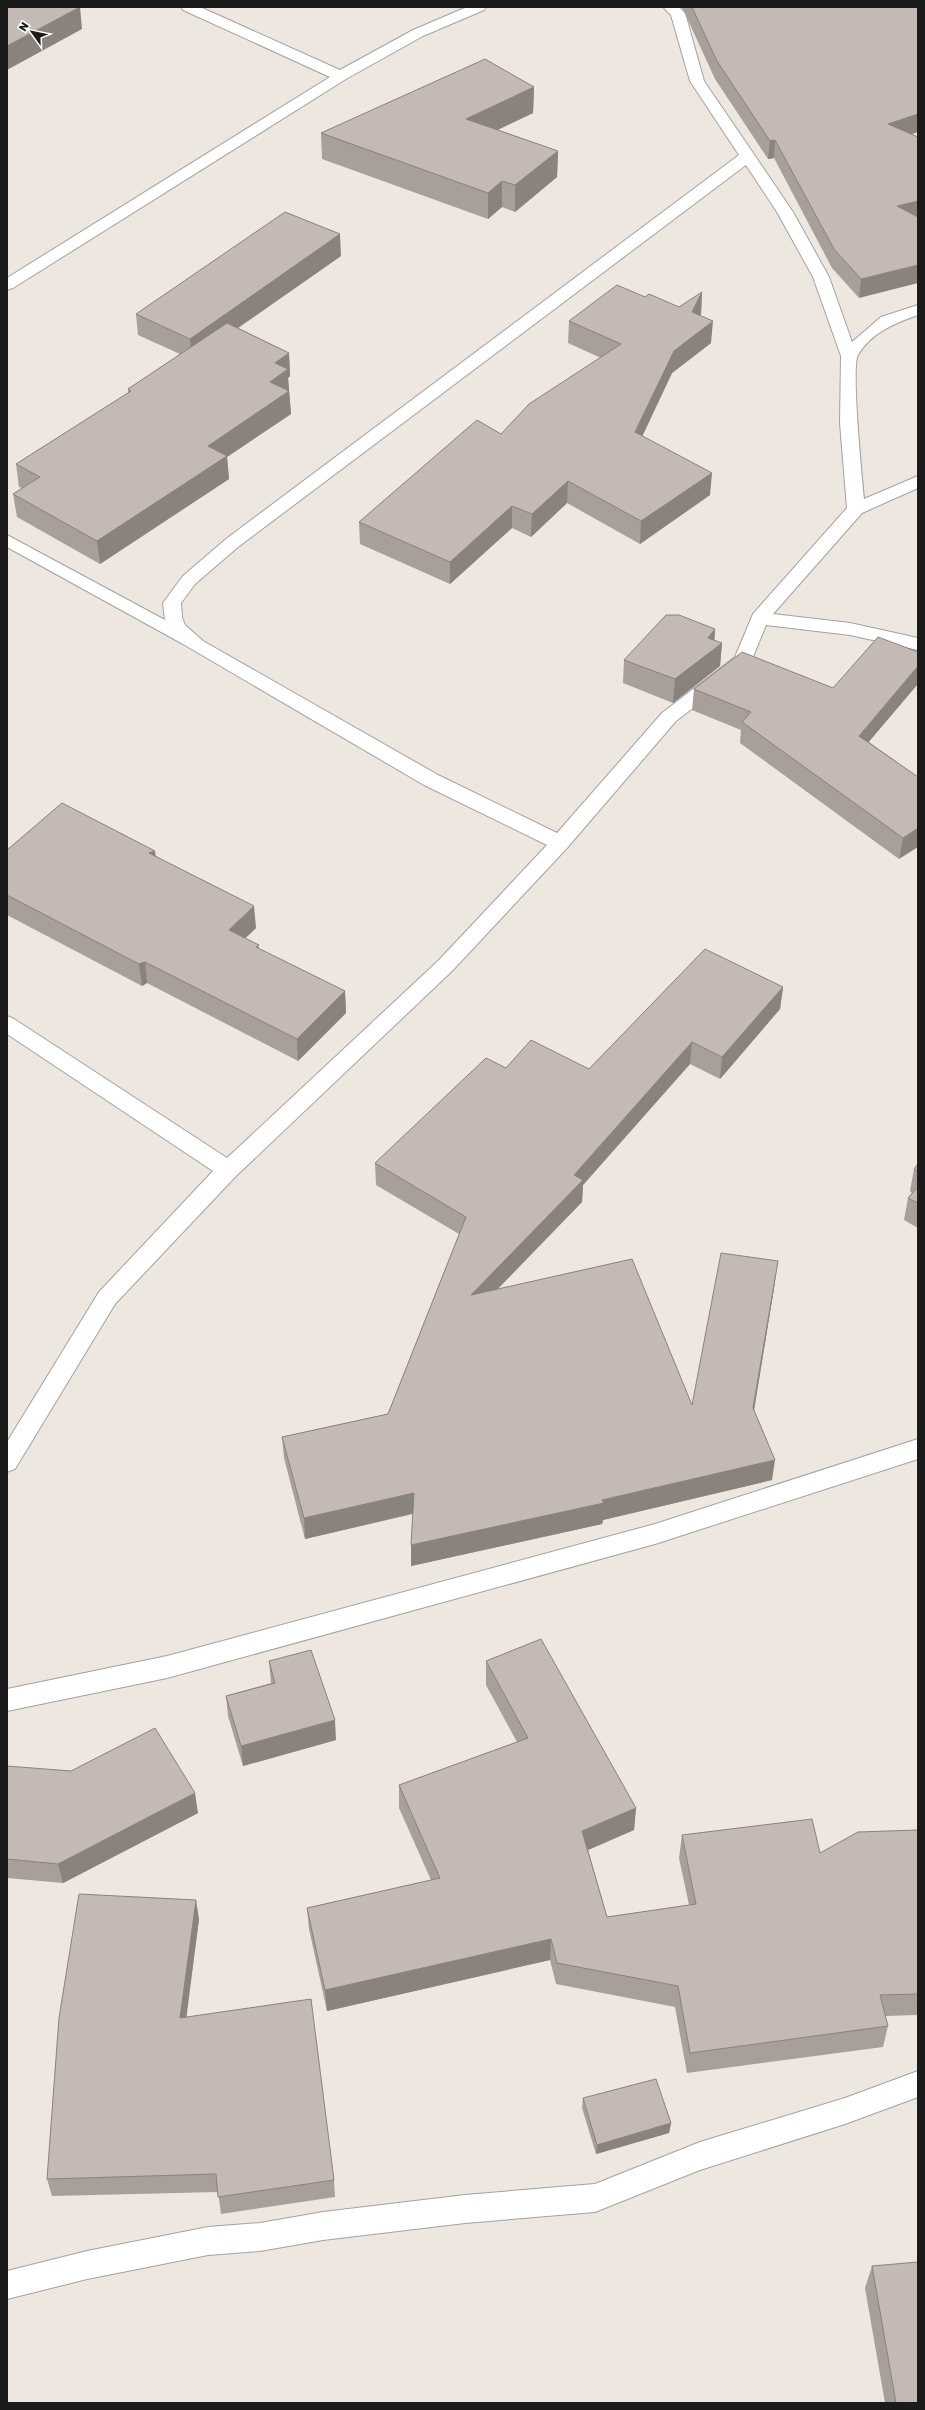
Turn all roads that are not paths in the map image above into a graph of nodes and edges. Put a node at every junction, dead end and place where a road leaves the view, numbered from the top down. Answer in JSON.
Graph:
{"nodes":[{"id":1,"x":188,"y":7,"type":"edge"},
{"id":2,"x":479,"y":7,"type":"edge"},
{"id":3,"x":670,"y":7,"type":"edge"},
{"id":4,"x":341,"y":76,"type":"junction"},
{"id":5,"x":748,"y":156,"type":"junction"},
{"id":6,"x":7,"y":285,"type":"edge"},
{"id":7,"x":918,"y":310,"type":"edge"},
{"id":8,"x":849,"y":356,"type":"junction"},
{"id":9,"x":918,"y":481,"type":"edge"},
{"id":10,"x":856,"y":509,"type":"junction"},
{"id":11,"x":7,"y":540,"type":"edge"},
{"id":12,"x":759,"y":618,"type":"junction"},
{"id":13,"x":918,"y":644,"type":"edge"},
{"id":14,"x":196,"y":645,"type":"junction"},
{"id":15,"x":560,"y":843,"type":"junction"},
{"id":16,"x":7,"y":1024,"type":"edge"},
{"id":17,"x":228,"y":1170,"type":"junction"},
{"id":18,"x":918,"y":1450,"type":"edge"},
{"id":19,"x":7,"y":1462,"type":"edge"},
{"id":20,"x":7,"y":1700,"type":"edge"},
{"id":21,"x":918,"y":2084,"type":"edge"},
{"id":22,"x":7,"y":2286,"type":"edge"}],
"edges":[{"from":1,"to":4,"type":"street"},
{"from":2,"to":4,"type":"street"},
{"from":3,"to":5,"type":"street"},
{"from":4,"to":6,"type":"street"},
{"from":5,"to":8,"type":"street"},
{"from":5,"to":14,"type":"street"},
{"from":7,"to":8,"type":"street"},
{"from":8,"to":10,"type":"street"},
{"from":9,"to":10,"type":"street"},
{"from":10,"to":12,"type":"street"},
{"from":11,"to":14,"type":"street"},
{"from":12,"to":13,"type":"street"},
{"from":12,"to":15,"type":"street"},
{"from":14,"to":15,"type":"street"},
{"from":15,"to":17,"type":"street"},
{"from":16,"to":17,"type":"street"},
{"from":17,"to":19,"type":"street"},
{"from":18,"to":20,"type":"street"},
{"from":21,"to":22,"type":"street"}]}
